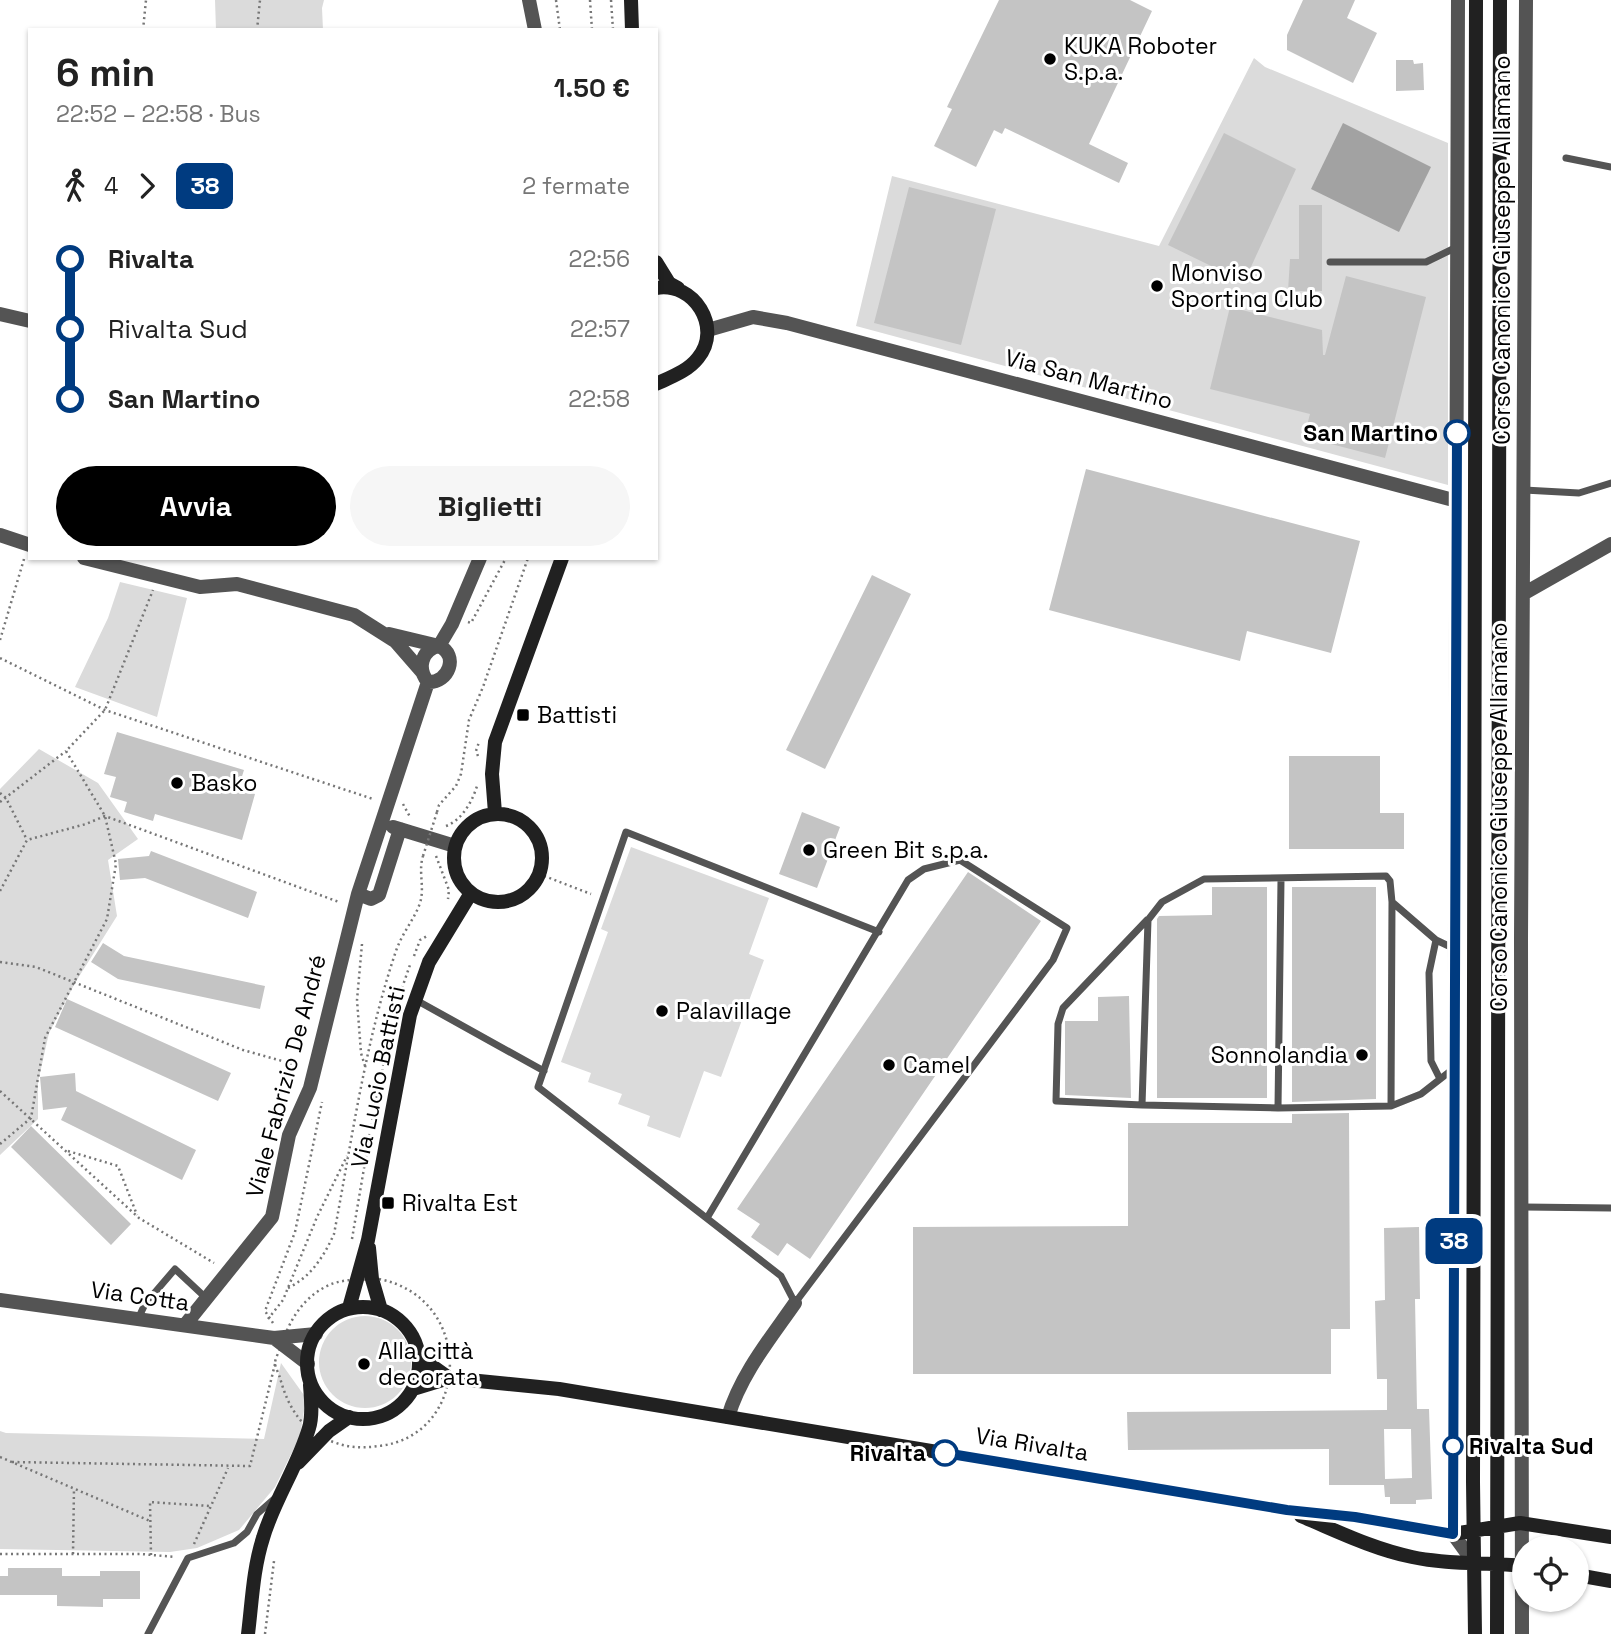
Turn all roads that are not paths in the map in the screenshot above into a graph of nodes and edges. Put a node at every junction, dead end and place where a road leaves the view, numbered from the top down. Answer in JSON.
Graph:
{"nodes":[{"id":1,"x":529,"y":0,"type":"edge"},
{"id":2,"x":631,"y":0,"type":"edge"},
{"id":3,"x":1458,"y":0,"type":"edge"},
{"id":4,"x":1476,"y":0,"type":"edge"},
{"id":5,"x":1500,"y":0,"type":"edge"},
{"id":6,"x":1526,"y":0,"type":"edge"},
{"id":7,"x":535,"y":28,"type":"edge"},
{"id":8,"x":632,"y":28,"type":"edge"},
{"id":9,"x":1566,"y":158,"type":"dead end"},
{"id":10,"x":1611,"y":167,"type":"edge"},
{"id":11,"x":1458,"y":247,"type":"junction"},
{"id":12,"x":1331,"y":262,"type":"dead end"},
{"id":13,"x":658,"y":265,"type":"edge"},
{"id":14,"x":658,"y":288,"type":"edge"},
{"id":15,"x":692,"y":296,"type":"junction"},
{"id":16,"x":0,"y":314,"type":"edge"},
{"id":17,"x":28,"y":321,"type":"edge"},
{"id":18,"x":708,"y":330,"type":"junction"},
{"id":19,"x":678,"y":373,"type":"junction"},
{"id":20,"x":658,"y":375,"type":"edge"},
{"id":21,"x":658,"y":383,"type":"edge"},
{"id":22,"x":1611,"y":483,"type":"edge"},
{"id":23,"x":1523,"y":490,"type":"junction"},
{"id":24,"x":1457,"y":501,"type":"junction"},
{"id":25,"x":0,"y":535,"type":"edge"},
{"id":26,"x":1611,"y":544,"type":"edge"},
{"id":27,"x":28,"y":545,"type":"edge"},
{"id":28,"x":92,"y":560,"type":"edge"},
{"id":29,"x":479,"y":560,"type":"edge"},
{"id":30,"x":561,"y":560,"type":"edge"},
{"id":31,"x":1522,"y":594,"type":"junction"},
{"id":32,"x":381,"y":632,"type":"junction"},
{"id":33,"x":439,"y":646,"type":"junction"},
{"id":34,"x":425,"y":677,"type":"junction"},
{"id":35,"x":495,"y":813,"type":"junction"},
{"id":36,"x":405,"y":823,"type":"junction"},
{"id":37,"x":381,"y":824,"type":"junction"},
{"id":38,"x":455,"y":846,"type":"junction"},
{"id":39,"x":1281,"y":880,"type":"junction"},
{"id":40,"x":471,"y":893,"type":"junction"},
{"id":41,"x":357,"y":901,"type":"junction"},
{"id":42,"x":1392,"y":902,"type":"junction"},
{"id":43,"x":1148,"y":920,"type":"junction"},
{"id":44,"x":879,"y":932,"type":"junction"},
{"id":45,"x":1436,"y":940,"type":"junction"},
{"id":46,"x":1455,"y":949,"type":"junction"},
{"id":47,"x":415,"y":1000,"type":"junction"},
{"id":48,"x":1455,"y":1068,"type":"junction"},
{"id":49,"x":544,"y":1071,"type":"junction"},
{"id":50,"x":1440,"y":1079,"type":"junction"},
{"id":51,"x":1142,"y":1105,"type":"junction"},
{"id":52,"x":1391,"y":1106,"type":"junction"},
{"id":53,"x":1278,"y":1108,"type":"junction"},
{"id":54,"x":1521,"y":1207,"type":"junction"},
{"id":55,"x":1611,"y":1208,"type":"edge"},
{"id":56,"x":707,"y":1218,"type":"junction"},
{"id":57,"x":365,"y":1280,"type":"junction"},
{"id":58,"x":207,"y":1298,"type":"junction"},
{"id":59,"x":0,"y":1300,"type":"edge"},
{"id":60,"x":795,"y":1303,"type":"junction"},
{"id":61,"x":349,"y":1308,"type":"junction"},
{"id":62,"x":381,"y":1310,"type":"junction"},
{"id":63,"x":138,"y":1319,"type":"junction"},
{"id":64,"x":185,"y":1325,"type":"junction"},
{"id":65,"x":316,"y":1334,"type":"junction"},
{"id":66,"x":278,"y":1336,"type":"junction"},
{"id":67,"x":418,"y":1356,"type":"junction"},
{"id":68,"x":308,"y":1370,"type":"junction"},
{"id":69,"x":449,"y":1378,"type":"junction"},
{"id":70,"x":413,"y":1388,"type":"junction"},
{"id":71,"x":349,"y":1417,"type":"junction"},
{"id":72,"x":728,"y":1417,"type":"junction"},
{"id":73,"x":291,"y":1470,"type":"junction"},
{"id":74,"x":279,"y":1494,"type":"junction"},
{"id":75,"x":1287,"y":1510,"type":"junction"},
{"id":76,"x":1520,"y":1523,"type":"junction"},
{"id":77,"x":1498,"y":1526,"type":"junction"},
{"id":78,"x":1474,"y":1530,"type":"junction"},
{"id":79,"x":1453,"y":1534,"type":"junction"},
{"id":80,"x":1521,"y":1535,"type":"edge"},
{"id":81,"x":1611,"y":1536,"type":"edge"},
{"id":82,"x":1474,"y":1563,"type":"junction"},
{"id":83,"x":1497,"y":1564,"type":"junction"},
{"id":84,"x":1512,"y":1565,"type":"edge"},
{"id":85,"x":1589,"y":1577,"type":"edge"},
{"id":86,"x":1611,"y":1581,"type":"edge"},
{"id":87,"x":1522,"y":1612,"type":"edge"},
{"id":88,"x":148,"y":1634,"type":"edge"},
{"id":89,"x":248,"y":1634,"type":"edge"},
{"id":90,"x":1475,"y":1634,"type":"edge"},
{"id":91,"x":1497,"y":1634,"type":"edge"},
{"id":92,"x":1522,"y":1634,"type":"edge"}],
"edges":[{"from":1,"to":7,"type":"street"},
{"from":2,"to":8,"type":"street"},
{"from":3,"to":11,"type":"street","name":"Corso Canonico Giuseppe Allamano"},
{"from":4,"to":78,"type":"street","name":"Corso Canonico Giuseppe Allamano"},
{"from":5,"to":77,"type":"street","name":"Corso Canonico Giuseppe Allamano"},
{"from":6,"to":23,"type":"street","name":"Corso Canonico Giuseppe Allamano"},
{"from":9,"to":10,"type":"lane"},
{"from":11,"to":12,"type":"lane"},
{"from":11,"to":24,"type":"street","name":"Corso Canonico Giuseppe Allamano"},
{"from":13,"to":15,"type":"street"},
{"from":14,"to":15,"type":"street"},
{"from":15,"to":18,"type":"street"},
{"from":16,"to":17,"type":"street"},
{"from":18,"to":19,"type":"street"},
{"from":18,"to":24,"type":"street","name":"Via San Martino"},
{"from":19,"to":20,"type":"street"},
{"from":19,"to":21,"type":"street"},
{"from":22,"to":23,"type":"lane"},
{"from":23,"to":31,"type":"street","name":"Corso Canonico Giuseppe Allamano"},
{"from":24,"to":46,"type":"street","name":"Corso Canonico Giuseppe Allamano"},
{"from":25,"to":27,"type":"street"},
{"from":26,"to":31,"type":"street"},
{"from":28,"to":32,"type":"street"},
{"from":29,"to":33,"type":"street","name":"Viale Fabrizio De André"},
{"from":30,"to":35,"type":"street"},
{"from":31,"to":54,"type":"street","name":"Corso Canonico Giuseppe Allamano"},
{"from":32,"to":33,"type":"street"},
{"from":32,"to":34,"type":"street"},
{"from":33,"to":34,"type":"street","name":"Viale Fabrizio De André"},
{"from":33,"to":34,"type":"street","name":"Viale Fabrizio De André"},
{"from":34,"to":37,"type":"street","name":"Viale Fabrizio De André"},
{"from":35,"to":38,"type":"street"},
{"from":35,"to":40,"type":"street"},
{"from":36,"to":37,"type":"street"},
{"from":36,"to":38,"type":"street"},
{"from":36,"to":41,"type":"street"},
{"from":37,"to":41,"type":"street","name":"Viale Fabrizio De André"},
{"from":38,"to":40,"type":"street"},
{"from":39,"to":42,"type":"lane"},
{"from":39,"to":43,"type":"lane"},
{"from":39,"to":53,"type":"lane"},
{"from":40,"to":47,"type":"street","name":"Via Lucio Battisti"},
{"from":41,"to":58,"type":"street","name":"Viale Fabrizio De André"},
{"from":42,"to":45,"type":"lane"},
{"from":42,"to":52,"type":"lane"},
{"from":43,"to":51,"type":"lane"},
{"from":43,"to":51,"type":"lane"},
{"from":44,"to":49,"type":"lane"},
{"from":44,"to":56,"type":"lane"},
{"from":44,"to":60,"type":"lane"},
{"from":45,"to":46,"type":"lane"},
{"from":45,"to":50,"type":"lane"},
{"from":46,"to":48,"type":"street","name":"Corso Canonico Giuseppe Allamano"},
{"from":47,"to":49,"type":"lane"},
{"from":47,"to":57,"type":"street","name":"Via Lucio Battisti"},
{"from":48,"to":50,"type":"lane"},
{"from":48,"to":79,"type":"street","name":"Corso Canonico Giuseppe Allamano"},
{"from":49,"to":56,"type":"lane"},
{"from":50,"to":52,"type":"lane"},
{"from":51,"to":53,"type":"lane"},
{"from":52,"to":53,"type":"lane"},
{"from":54,"to":55,"type":"lane"},
{"from":54,"to":76,"type":"street","name":"Corso Canonico Giuseppe Allamano"},
{"from":56,"to":60,"type":"lane"},
{"from":57,"to":61,"type":"street","name":"Via Lucio Battisti"},
{"from":57,"to":62,"type":"street"},
{"from":58,"to":63,"type":"lane"},
{"from":58,"to":64,"type":"street","name":"Viale Fabrizio De André"},
{"from":59,"to":63,"type":"street","name":"Via Cotta"},
{"from":60,"to":72,"type":"street"},
{"from":61,"to":62,"type":"street"},
{"from":61,"to":65,"type":"street"},
{"from":62,"to":67,"type":"street"},
{"from":63,"to":64,"type":"street","name":"Via Cotta"},
{"from":64,"to":66,"type":"street","name":"Via Cotta"},
{"from":65,"to":66,"type":"street","name":"Via Cotta"},
{"from":65,"to":68,"type":"street"},
{"from":66,"to":68,"type":"street","name":"Via Cotta"},
{"from":67,"to":69,"type":"street","name":"Via Rivalta"},
{"from":67,"to":70,"type":"street"},
{"from":68,"to":71,"type":"street"},
{"from":68,"to":73,"type":"street"},
{"from":69,"to":70,"type":"street","name":"Via Rivalta"},
{"from":69,"to":72,"type":"street","name":"Via Rivalta"},
{"from":70,"to":71,"type":"street"},
{"from":71,"to":73,"type":"street"},
{"from":72,"to":75,"type":"street","name":"Via Rivalta"},
{"from":73,"to":74,"type":"street"},
{"from":74,"to":88,"type":"lane"},
{"from":74,"to":89,"type":"street"},
{"from":75,"to":79,"type":"street","name":"Via Rivalta"},
{"from":75,"to":82,"type":"street","name":"Via Rivalta"},
{"from":76,"to":77,"type":"street","name":"Via Rivalta"},
{"from":76,"to":80,"type":"street","name":"Corso Canonico Giuseppe Allamano"},
{"from":76,"to":81,"type":"street","name":"Via Rivalta"},
{"from":77,"to":78,"type":"street","name":"Via Rivalta"},
{"from":77,"to":83,"type":"street","name":"Corso Canonico Giuseppe Allamano"},
{"from":78,"to":79,"type":"street","name":"Via Rivalta"},
{"from":78,"to":82,"type":"street","name":"Corso Canonico Giuseppe Allamano"},
{"from":79,"to":82,"type":"street"},
{"from":82,"to":83,"type":"street","name":"Via Rivalta"},
{"from":82,"to":90,"type":"street","name":"Corso Canonico Giuseppe Allamano"},
{"from":83,"to":84,"type":"street","name":"Via Rivalta"},
{"from":83,"to":91,"type":"street","name":"Corso Canonico Giuseppe Allamano"},
{"from":85,"to":86,"type":"street"},
{"from":87,"to":92,"type":"street","name":"Corso Canonico Giuseppe Allamano"}]}
